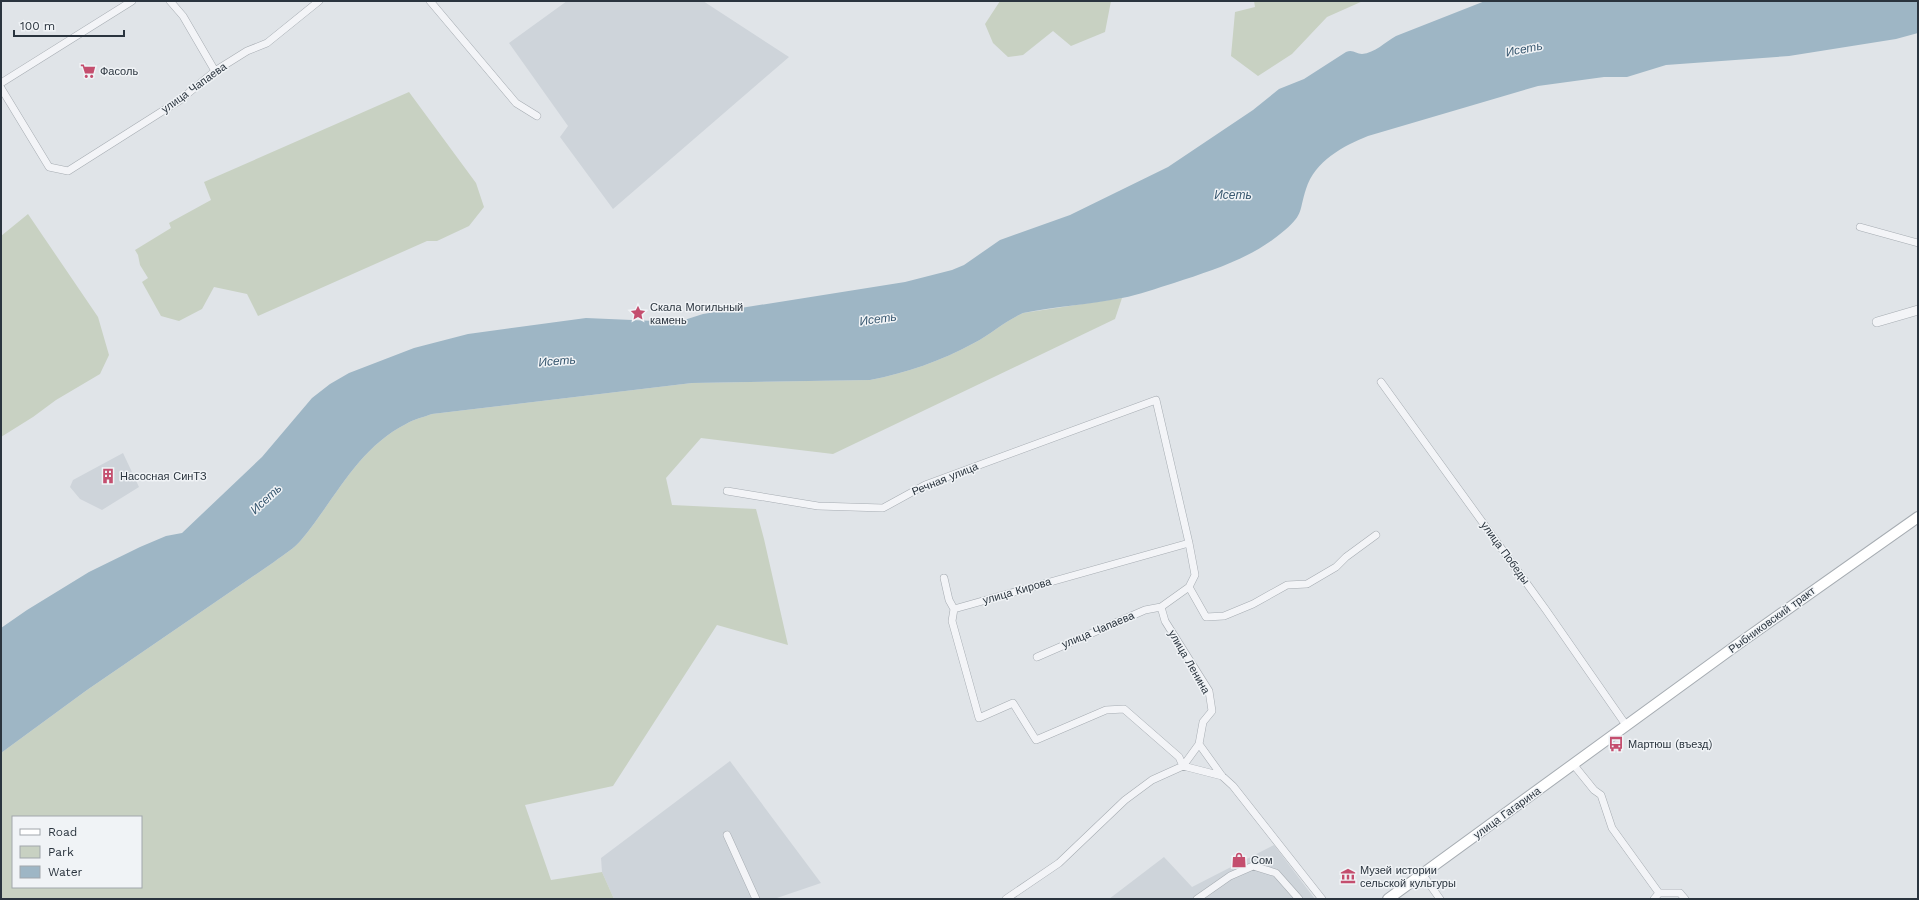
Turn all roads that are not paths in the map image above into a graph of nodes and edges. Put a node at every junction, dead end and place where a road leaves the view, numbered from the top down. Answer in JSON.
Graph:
{"nodes":[{"id":1,"x":132,"y":1,"type":"edge"},
{"id":2,"x":170,"y":1,"type":"edge"},
{"id":3,"x":318,"y":1,"type":"edge"},
{"id":4,"x":430,"y":1,"type":"edge"},
{"id":5,"x":215,"y":71,"type":"junction"},
{"id":6,"x":1,"y":83,"type":"edge"},
{"id":7,"x":1,"y":88,"type":"edge"},
{"id":8,"x":537,"y":116,"type":"dead end"},
{"id":9,"x":1860,"y":227,"type":"dead end"},
{"id":10,"x":1918,"y":243,"type":"edge"},
{"id":11,"x":1918,"y":310,"type":"edge"},
{"id":12,"x":1877,"y":322,"type":"dead end"},
{"id":13,"x":1380,"y":382,"type":"dead end"},
{"id":14,"x":727,"y":491,"type":"dead end"},
{"id":15,"x":1918,"y":517,"type":"edge"},
{"id":16,"x":1376,"y":535,"type":"dead end"},
{"id":17,"x":1189,"y":543,"type":"junction"},
{"id":18,"x":944,"y":578,"type":"dead end"},
{"id":19,"x":1189,"y":587,"type":"junction"},
{"id":20,"x":1161,"y":607,"type":"junction"},
{"id":21,"x":954,"y":609,"type":"junction"},
{"id":22,"x":1037,"y":657,"type":"dead end"},
{"id":23,"x":1626,"y":725,"type":"junction"},
{"id":24,"x":1199,"y":744,"type":"junction"},
{"id":25,"x":1573,"y":764,"type":"junction"},
{"id":26,"x":1183,"y":766,"type":"junction"},
{"id":27,"x":1222,"y":776,"type":"junction"},
{"id":28,"x":727,"y":835,"type":"dead end"},
{"id":29,"x":1423,"y":875,"type":"junction"},
{"id":30,"x":1659,"y":893,"type":"junction"},
{"id":31,"x":756,"y":899,"type":"edge"},
{"id":32,"x":1006,"y":899,"type":"edge"},
{"id":33,"x":1197,"y":899,"type":"edge"},
{"id":34,"x":1300,"y":899,"type":"edge"},
{"id":35,"x":1322,"y":899,"type":"edge"},
{"id":36,"x":1388,"y":899,"type":"edge"},
{"id":37,"x":1440,"y":899,"type":"edge"},
{"id":38,"x":1654,"y":899,"type":"edge"},
{"id":39,"x":1685,"y":899,"type":"edge"}],
"edges":[{"from":1,"to":6,"type":"street"},
{"from":2,"to":5,"type":"street"},
{"from":3,"to":5,"type":"street","name":"улица Чапаева"},
{"from":4,"to":8,"type":"street"},
{"from":5,"to":7,"type":"street","name":"улица Чапаева"},
{"from":9,"to":10,"type":"street"},
{"from":11,"to":12,"type":"street"},
{"from":13,"to":23,"type":"street","name":"улица Победы"},
{"from":14,"to":17,"type":"street","name":"Речная улица"},
{"from":15,"to":23,"type":"main road","name":"Рыбниковский тракт"},
{"from":16,"to":19,"type":"street"},
{"from":17,"to":19,"type":"street"},
{"from":17,"to":21,"type":"street","name":"улица Кирова"},
{"from":18,"to":21,"type":"street"},
{"from":19,"to":20,"type":"street"},
{"from":20,"to":22,"type":"street","name":"улица Чапаева"},
{"from":20,"to":24,"type":"street","name":"улица Ленина"},
{"from":21,"to":26,"type":"street"},
{"from":23,"to":25,"type":"main road","name":"улица Гагарина"},
{"from":24,"to":26,"type":"street"},
{"from":24,"to":27,"type":"street"},
{"from":25,"to":29,"type":"main road","name":"улица Гагарина"},
{"from":25,"to":30,"type":"street"},
{"from":26,"to":27,"type":"street"},
{"from":26,"to":32,"type":"street"},
{"from":27,"to":35,"type":"street"},
{"from":28,"to":31,"type":"street"},
{"from":29,"to":36,"type":"main road","name":"улица Гагарина"},
{"from":29,"to":37,"type":"street"},
{"from":30,"to":38,"type":"street"},
{"from":30,"to":39,"type":"street"},
{"from":33,"to":34,"type":"street"}]}
